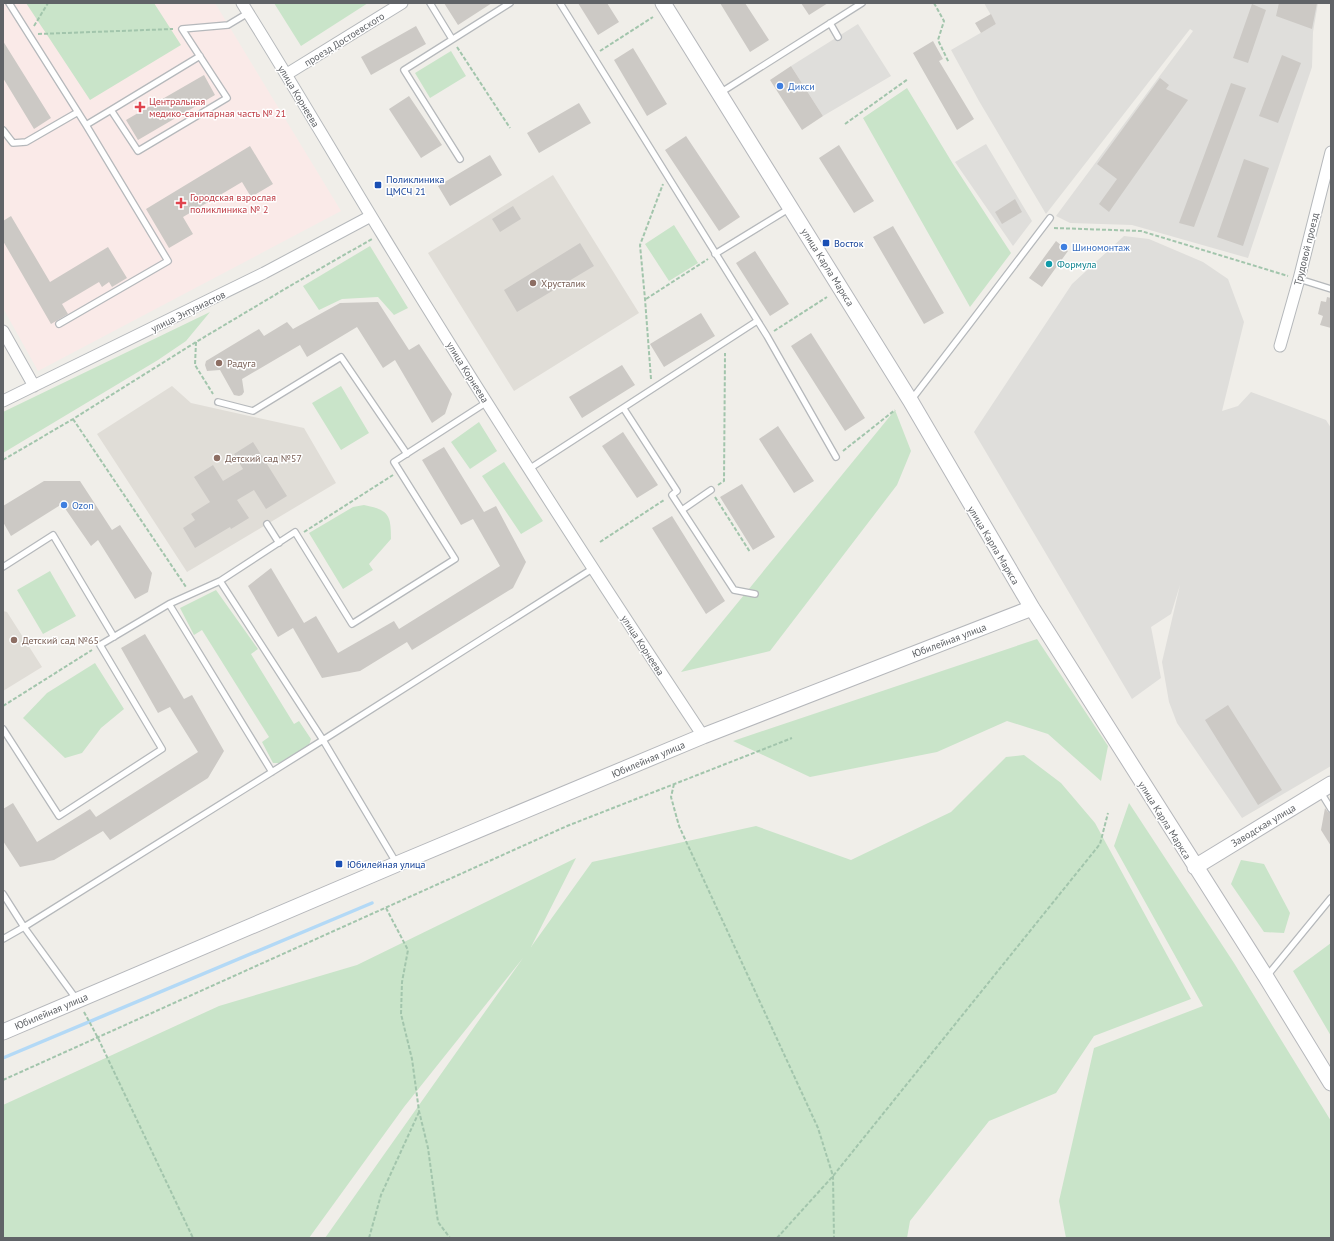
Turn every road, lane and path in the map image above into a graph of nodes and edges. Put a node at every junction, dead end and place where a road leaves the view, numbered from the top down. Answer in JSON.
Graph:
{"nodes":[{"id":1,"x":9,"y":3,"type":"edge"},
{"id":2,"x":48,"y":3,"type":"edge"},
{"id":3,"x":242,"y":3,"type":"edge"},
{"id":4,"x":402,"y":3,"type":"edge"},
{"id":5,"x":430,"y":3,"type":"edge"},
{"id":6,"x":510,"y":3,"type":"edge"},
{"id":7,"x":560,"y":3,"type":"edge"},
{"id":8,"x":663,"y":3,"type":"edge"},
{"id":9,"x":862,"y":3,"type":"edge"},
{"id":10,"x":934,"y":3,"type":"edge"},
{"id":11,"x":248,"y":13,"type":"junction"},
{"id":12,"x":653,"y":17,"type":"dead end"},
{"id":13,"x":830,"y":23,"type":"junction"},
{"id":14,"x":182,"y":29,"type":"junction"},
{"id":15,"x":28,"y":34,"type":"junction"},
{"id":16,"x":838,"y":37,"type":"dead end"},
{"id":17,"x":452,"y":39,"type":"junction"},
{"id":18,"x":200,"y":56,"type":"junction"},
{"id":19,"x":592,"y":56,"type":"junction"},
{"id":20,"x":949,"y":63,"type":"dead end"},
{"id":21,"x":287,"y":74,"type":"junction"},
{"id":22,"x":908,"y":79,"type":"dead end"},
{"id":23,"x":718,"y":94,"type":"junction"},
{"id":24,"x":111,"y":110,"type":"junction"},
{"id":25,"x":78,"y":112,"type":"junction"},
{"id":26,"x":845,"y":124,"type":"dead end"},
{"id":27,"x":86,"y":125,"type":"junction"},
{"id":28,"x":510,"y":128,"type":"dead end"},
{"id":29,"x":3,"y":130,"type":"edge"},
{"id":30,"x":1331,"y":152,"type":"edge"},
{"id":31,"x":460,"y":160,"type":"dead end"},
{"id":32,"x":666,"y":176,"type":"junction"},
{"id":33,"x":791,"y":207,"type":"junction"},
{"id":34,"x":371,"y":216,"type":"junction"},
{"id":35,"x":1050,"y":218,"type":"dead end"},
{"id":36,"x":1042,"y":227,"type":"junction"},
{"id":37,"x":374,"y":239,"type":"dead end"},
{"id":38,"x":716,"y":254,"type":"junction"},
{"id":39,"x":1299,"y":279,"type":"junction"},
{"id":40,"x":1331,"y":289,"type":"edge"},
{"id":41,"x":827,"y":298,"type":"dead end"},
{"id":42,"x":646,"y":299,"type":"junction"},
{"id":43,"x":757,"y":321,"type":"junction"},
{"id":44,"x":58,"y":324,"type":"dead end"},
{"id":45,"x":3,"y":331,"type":"edge"},
{"id":46,"x":767,"y":336,"type":"junction"},
{"id":47,"x":196,"y":342,"type":"junction"},
{"id":48,"x":725,"y":344,"type":"junction"},
{"id":49,"x":1280,"y":346,"type":"dead end"},
{"id":50,"x":34,"y":386,"type":"junction"},
{"id":51,"x":652,"y":391,"type":"junction"},
{"id":52,"x":910,"y":400,"type":"junction"},
{"id":53,"x":3,"y":401,"type":"edge"},
{"id":54,"x":218,"y":402,"type":"joint"},
{"id":55,"x":487,"y":402,"type":"junction"},
{"id":56,"x":624,"y":409,"type":"junction"},
{"id":57,"x":895,"y":410,"type":"dead end"},
{"id":58,"x":73,"y":419,"type":"junction"},
{"id":59,"x":407,"y":454,"type":"junction"},
{"id":60,"x":836,"y":457,"type":"joint"},
{"id":61,"x":3,"y":460,"type":"edge"},
{"id":62,"x":529,"y":469,"type":"junction"},
{"id":63,"x":399,"y":471,"type":"junction"},
{"id":64,"x":711,"y":490,"type":"junction"},
{"id":65,"x":672,"y":495,"type":"junction"},
{"id":66,"x":682,"y":510,"type":"junction"},
{"id":67,"x":267,"y":524,"type":"dead end"},
{"id":68,"x":297,"y":536,"type":"junction"},
{"id":69,"x":600,"y":542,"type":"dead end"},
{"id":70,"x":279,"y":543,"type":"junction"},
{"id":71,"x":750,"y":552,"type":"dead end"},
{"id":72,"x":3,"y":567,"type":"edge"},
{"id":73,"x":592,"y":569,"type":"junction"},
{"id":74,"x":220,"y":581,"type":"junction"},
{"id":75,"x":755,"y":594,"type":"dead end"},
{"id":76,"x":191,"y":595,"type":"junction"},
{"id":77,"x":169,"y":604,"type":"junction"},
{"id":78,"x":1032,"y":608,"type":"junction"},
{"id":79,"x":114,"y":637,"type":"junction"},
{"id":80,"x":100,"y":645,"type":"junction"},
{"id":81,"x":3,"y":706,"type":"edge"},
{"id":82,"x":3,"y":728,"type":"edge"},
{"id":83,"x":703,"y":736,"type":"junction"},
{"id":84,"x":792,"y":738,"type":"dead end"},
{"id":85,"x":322,"y":740,"type":"junction"},
{"id":86,"x":272,"y":772,"type":"junction"},
{"id":87,"x":674,"y":784,"type":"junction"},
{"id":88,"x":1326,"y":787,"type":"edge"},
{"id":89,"x":1331,"y":809,"type":"edge"},
{"id":90,"x":1108,"y":813,"type":"dead end"},
{"id":91,"x":397,"y":864,"type":"junction"},
{"id":92,"x":1195,"y":867,"type":"junction"},
{"id":93,"x":3,"y":894,"type":"edge"},
{"id":94,"x":1331,"y":898,"type":"edge"},
{"id":95,"x":386,"y":908,"type":"junction"},
{"id":96,"x":24,"y":927,"type":"junction"},
{"id":97,"x":3,"y":939,"type":"edge"},
{"id":98,"x":1266,"y":977,"type":"junction"},
{"id":99,"x":77,"y":1000,"type":"junction"},
{"id":100,"x":85,"y":1015,"type":"dead end"},
{"id":101,"x":3,"y":1032,"type":"edge"},
{"id":102,"x":98,"y":1038,"type":"junction"},
{"id":103,"x":3,"y":1080,"type":"edge"},
{"id":104,"x":1331,"y":1083,"type":"edge"},
{"id":105,"x":419,"y":1111,"type":"junction"},
{"id":106,"x":833,"y":1176,"type":"junction"},
{"id":107,"x":192,"y":1238,"type":"edge"},
{"id":108,"x":369,"y":1238,"type":"edge"},
{"id":109,"x":450,"y":1238,"type":"edge"},
{"id":110,"x":778,"y":1238,"type":"edge"},
{"id":111,"x":834,"y":1238,"type":"edge"}],
"edges":[{"from":1,"to":15,"type":"lane"},
{"from":2,"to":15,"type":"path"},
{"from":3,"to":11,"type":"street","name":"улица Корнеева"},
{"from":4,"to":21,"type":"street","name":"проезд Достоевского"},
{"from":5,"to":17,"type":"lane"},
{"from":6,"to":17,"type":"lane"},
{"from":7,"to":19,"type":"lane"},
{"from":8,"to":23,"type":"main road","name":"улица Карла Маркса"},
{"from":9,"to":13,"type":"lane"},
{"from":10,"to":20,"type":"path"},
{"from":11,"to":14,"type":"lane"},
{"from":11,"to":21,"type":"street","name":"улица Корнеева"},
{"from":12,"to":19,"type":"path"},
{"from":13,"to":16,"type":"lane"},
{"from":13,"to":23,"type":"lane"},
{"from":14,"to":15,"type":"path"},
{"from":14,"to":18,"type":"lane"},
{"from":15,"to":25,"type":"lane"},
{"from":17,"to":28,"type":"path"},
{"from":17,"to":31,"type":"lane"},
{"from":18,"to":24,"type":"lane"},
{"from":18,"to":24,"type":"lane"},
{"from":19,"to":32,"type":"lane"},
{"from":21,"to":34,"type":"street","name":"улица Корнеева"},
{"from":22,"to":26,"type":"path"},
{"from":23,"to":33,"type":"main road","name":"улица Карла Маркса"},
{"from":24,"to":27,"type":"lane"},
{"from":25,"to":27,"type":"lane"},
{"from":25,"to":29,"type":"lane"},
{"from":27,"to":44,"type":"lane"},
{"from":30,"to":39,"type":"street","name":"Трудовой проезд"},
{"from":32,"to":38,"type":"lane"},
{"from":32,"to":42,"type":"path"},
{"from":33,"to":38,"type":"lane"},
{"from":33,"to":52,"type":"main road","name":"улица Карла Маркса"},
{"from":34,"to":50,"type":"street","name":"улица Энтузиастов"},
{"from":34,"to":55,"type":"street","name":"улица Корнеева"},
{"from":35,"to":36,"type":"lane"},
{"from":36,"to":39,"type":"path"},
{"from":36,"to":52,"type":"lane"},
{"from":37,"to":47,"type":"path"},
{"from":38,"to":42,"type":"path"},
{"from":38,"to":43,"type":"lane"},
{"from":39,"to":40,"type":"lane"},
{"from":39,"to":49,"type":"street","name":"Трудовой проезд"},
{"from":41,"to":46,"type":"path"},
{"from":42,"to":51,"type":"path"},
{"from":43,"to":46,"type":"lane"},
{"from":43,"to":48,"type":"lane"},
{"from":45,"to":50,"type":"street"},
{"from":46,"to":60,"type":"lane"},
{"from":47,"to":54,"type":"path"},
{"from":47,"to":58,"type":"path"},
{"from":48,"to":51,"type":"lane"},
{"from":48,"to":64,"type":"path"},
{"from":50,"to":53,"type":"street","name":"улица Энтузиастов"},
{"from":51,"to":56,"type":"lane"},
{"from":52,"to":78,"type":"main road","name":"улица Карла Маркса"},
{"from":54,"to":59,"type":"lane"},
{"from":55,"to":59,"type":"lane"},
{"from":55,"to":62,"type":"street","name":"улица Корнеева"},
{"from":56,"to":62,"type":"lane"},
{"from":56,"to":65,"type":"lane"},
{"from":57,"to":60,"type":"path"},
{"from":58,"to":61,"type":"path"},
{"from":58,"to":76,"type":"path"},
{"from":59,"to":63,"type":"lane"},
{"from":62,"to":73,"type":"street","name":"улица Корнеева"},
{"from":63,"to":68,"type":"path"},
{"from":63,"to":68,"type":"lane"},
{"from":64,"to":66,"type":"lane"},
{"from":64,"to":71,"type":"path"},
{"from":65,"to":66,"type":"lane"},
{"from":65,"to":69,"type":"path"},
{"from":66,"to":75,"type":"lane"},
{"from":67,"to":70,"type":"lane"},
{"from":68,"to":70,"type":"lane"},
{"from":70,"to":74,"type":"lane"},
{"from":72,"to":79,"type":"lane"},
{"from":73,"to":83,"type":"street","name":"улица Корнеева"},
{"from":73,"to":85,"type":"lane"},
{"from":74,"to":76,"type":"lane"},
{"from":74,"to":85,"type":"lane"},
{"from":76,"to":77,"type":"lane"},
{"from":77,"to":79,"type":"lane"},
{"from":77,"to":86,"type":"lane"},
{"from":78,"to":83,"type":"main road","name":"Юбилейная улица"},
{"from":78,"to":92,"type":"main road","name":"улица Карла Маркса"},
{"from":79,"to":80,"type":"lane"},
{"from":80,"to":81,"type":"path"},
{"from":80,"to":82,"type":"lane"},
{"from":83,"to":91,"type":"main road","name":"Юбилейная улица"},
{"from":84,"to":87,"type":"path"},
{"from":85,"to":86,"type":"lane"},
{"from":85,"to":91,"type":"lane"},
{"from":86,"to":96,"type":"lane"},
{"from":87,"to":95,"type":"path"},
{"from":87,"to":106,"type":"path"},
{"from":88,"to":89,"type":"lane"},
{"from":88,"to":92,"type":"main road","name":"Заводская улица"},
{"from":90,"to":106,"type":"path"},
{"from":91,"to":99,"type":"main road","name":"Юбилейная улица"},
{"from":92,"to":98,"type":"main road","name":"улица Карла Маркса"},
{"from":93,"to":96,"type":"lane"},
{"from":94,"to":98,"type":"lane"},
{"from":95,"to":102,"type":"path"},
{"from":95,"to":105,"type":"path"},
{"from":96,"to":97,"type":"lane"},
{"from":96,"to":99,"type":"lane"},
{"from":98,"to":104,"type":"main road","name":"улица Карла Маркса"},
{"from":99,"to":101,"type":"main road","name":"Юбилейная улица"},
{"from":100,"to":102,"type":"path"},
{"from":102,"to":103,"type":"path"},
{"from":102,"to":107,"type":"path"},
{"from":105,"to":108,"type":"path"},
{"from":105,"to":109,"type":"path"},
{"from":106,"to":110,"type":"path"},
{"from":106,"to":111,"type":"path"}]}
